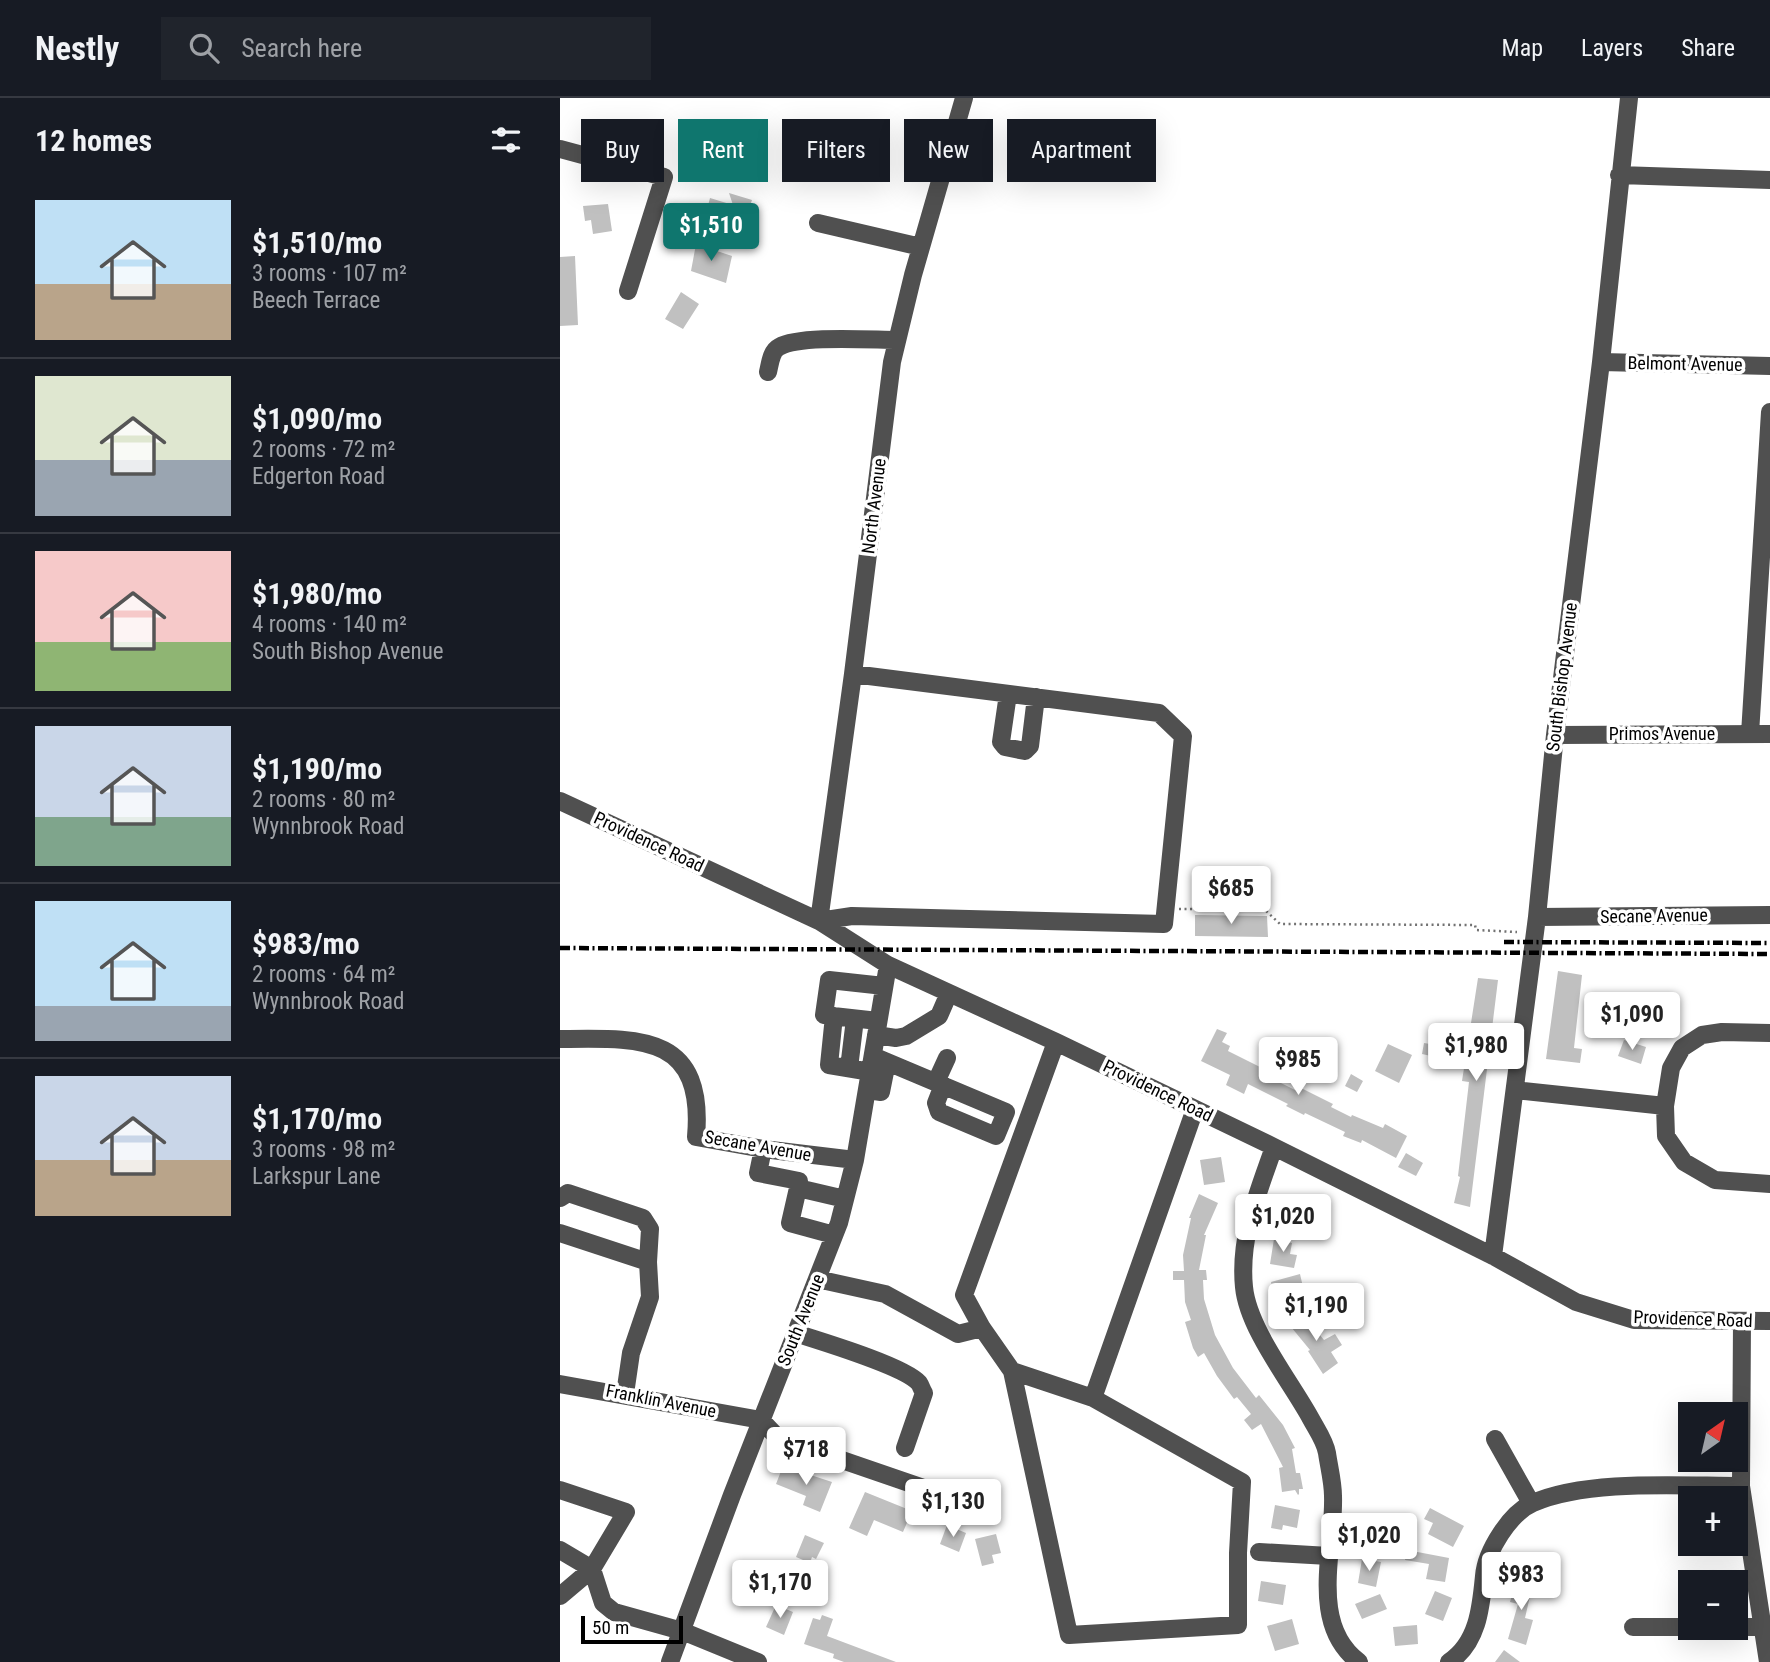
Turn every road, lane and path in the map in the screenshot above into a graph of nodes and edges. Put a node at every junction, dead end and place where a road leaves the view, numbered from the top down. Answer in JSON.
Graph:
{"nodes":[{"id":1,"x":964,"y":98,"type":"edge"},
{"id":2,"x":1629,"y":98,"type":"edge"},
{"id":3,"x":560,"y":149,"type":"edge"},
{"id":4,"x":1619,"y":175,"type":"junction"},
{"id":5,"x":1770,"y":180,"type":"edge"},
{"id":6,"x":818,"y":223,"type":"dead end"},
{"id":7,"x":921,"y":247,"type":"junction"},
{"id":8,"x":628,"y":291,"type":"dead end"},
{"id":9,"x":897,"y":340,"type":"junction"},
{"id":10,"x":1601,"y":362,"type":"junction"},
{"id":11,"x":1770,"y":366,"type":"edge"},
{"id":12,"x":768,"y":372,"type":"dead end"},
{"id":13,"x":1770,"y":412,"type":"edge"},
{"id":14,"x":853,"y":674,"type":"junction"},
{"id":15,"x":1008,"y":694,"type":"junction"},
{"id":16,"x":1036,"y":697,"type":"junction"},
{"id":17,"x":1750,"y":734,"type":"junction"},
{"id":18,"x":1770,"y":734,"type":"edge"},
{"id":19,"x":1555,"y":735,"type":"junction"},
{"id":20,"x":560,"y":801,"type":"edge"},
{"id":21,"x":1166,"y":910,"type":"junction"},
{"id":22,"x":1770,"y":915,"type":"edge"},
{"id":23,"x":1537,"y":917,"type":"junction"},
{"id":24,"x":819,"y":921,"type":"junction"},
{"id":25,"x":1517,"y":932,"type":"dead end"},
{"id":26,"x":888,"y":965,"type":"junction"},
{"id":27,"x":884,"y":986,"type":"junction"},
{"id":28,"x":949,"y":993,"type":"junction"},
{"id":29,"x":834,"y":1016,"type":"junction"},
{"id":30,"x":855,"y":1019,"type":"junction"},
{"id":31,"x":877,"y":1028,"type":"junction"},
{"id":32,"x":1770,"y":1033,"type":"edge"},
{"id":33,"x":560,"y":1039,"type":"edge"},
{"id":34,"x":1056,"y":1042,"type":"junction"},
{"id":35,"x":947,"y":1058,"type":"dead end"},
{"id":36,"x":849,"y":1068,"type":"junction"},
{"id":37,"x":874,"y":1070,"type":"junction"},
{"id":38,"x":1515,"y":1090,"type":"junction"},
{"id":39,"x":1665,"y":1106,"type":"junction"},
{"id":40,"x":1195,"y":1109,"type":"junction"},
{"id":41,"x":1274,"y":1147,"type":"junction"},
{"id":42,"x":763,"y":1149,"type":"junction"},
{"id":43,"x":805,"y":1155,"type":"junction"},
{"id":44,"x":855,"y":1160,"type":"junction"},
{"id":45,"x":798,"y":1184,"type":"junction"},
{"id":46,"x":1770,"y":1184,"type":"edge"},
{"id":47,"x":560,"y":1198,"type":"edge"},
{"id":48,"x":845,"y":1199,"type":"junction"},
{"id":49,"x":560,"y":1233,"type":"edge"},
{"id":50,"x":835,"y":1235,"type":"junction"},
{"id":51,"x":1493,"y":1256,"type":"junction"},
{"id":52,"x":648,"y":1262,"type":"junction"},
{"id":53,"x":817,"y":1279,"type":"junction"},
{"id":54,"x":1742,"y":1321,"type":"junction"},
{"id":55,"x":1770,"y":1321,"type":"edge"},
{"id":56,"x":982,"y":1328,"type":"junction"},
{"id":57,"x":795,"y":1333,"type":"junction"},
{"id":58,"x":1012,"y":1371,"type":"junction"},
{"id":59,"x":560,"y":1384,"type":"edge"},
{"id":60,"x":625,"y":1394,"type":"junction"},
{"id":61,"x":1093,"y":1398,"type":"junction"},
{"id":62,"x":761,"y":1420,"type":"junction"},
{"id":63,"x":1495,"y":1439,"type":"dead end"},
{"id":64,"x":905,"y":1448,"type":"dead end"},
{"id":65,"x":1741,"y":1486,"type":"edge"},
{"id":66,"x":1678,"y":1487,"type":"edge"},
{"id":67,"x":560,"y":1490,"type":"edge"},
{"id":68,"x":941,"y":1494,"type":"dead end"},
{"id":69,"x":1531,"y":1503,"type":"junction"},
{"id":70,"x":1748,"y":1533,"type":"edge"},
{"id":71,"x":560,"y":1550,"type":"edge"},
{"id":72,"x":1259,"y":1552,"type":"dead end"},
{"id":73,"x":1329,"y":1556,"type":"junction"},
{"id":74,"x":592,"y":1569,"type":"junction"},
{"id":75,"x":560,"y":1596,"type":"edge"},
{"id":76,"x":1633,"y":1627,"type":"dead end"},
{"id":77,"x":1678,"y":1627,"type":"edge"},
{"id":78,"x":1748,"y":1627,"type":"edge"},
{"id":79,"x":1762,"y":1627,"type":"junction"},
{"id":80,"x":682,"y":1631,"type":"junction"},
{"id":81,"x":670,"y":1662,"type":"edge"},
{"id":82,"x":758,"y":1662,"type":"edge"},
{"id":83,"x":1359,"y":1662,"type":"edge"},
{"id":84,"x":1450,"y":1662,"type":"edge"},
{"id":85,"x":1768,"y":1662,"type":"edge"}],
"edges":[{"from":1,"to":7,"type":"street","name":"North Avenue"},
{"from":2,"to":4,"type":"street","name":"South Bishop Avenue"},
{"from":3,"to":8,"type":"street"},
{"from":4,"to":5,"type":"street"},
{"from":4,"to":10,"type":"street","name":"South Bishop Avenue"},
{"from":6,"to":7,"type":"street"},
{"from":7,"to":9,"type":"street","name":"North Avenue"},
{"from":9,"to":12,"type":"street"},
{"from":9,"to":14,"type":"street","name":"North Avenue"},
{"from":10,"to":11,"type":"street","name":"Belmont Avenue"},
{"from":10,"to":19,"type":"street","name":"South Bishop Avenue"},
{"from":13,"to":17,"type":"street"},
{"from":14,"to":15,"type":"street"},
{"from":14,"to":24,"type":"street","name":"North Avenue"},
{"from":15,"to":16,"type":"street"},
{"from":15,"to":16,"type":"street"},
{"from":16,"to":21,"type":"street"},
{"from":17,"to":18,"type":"street","name":"Primos Avenue"},
{"from":17,"to":19,"type":"street","name":"Primos Avenue"},
{"from":19,"to":23,"type":"street","name":"South Bishop Avenue"},
{"from":20,"to":24,"type":"street","name":"Providence Road"},
{"from":21,"to":24,"type":"street"},
{"from":21,"to":25,"type":"path"},
{"from":22,"to":23,"type":"street","name":"Secane Avenue"},
{"from":23,"to":38,"type":"street","name":"South Bishop Avenue"},
{"from":24,"to":26,"type":"street","name":"Providence Road"},
{"from":26,"to":27,"type":"street","name":"South Avenue"},
{"from":26,"to":28,"type":"street","name":"Providence Road"},
{"from":27,"to":29,"type":"street"},
{"from":27,"to":31,"type":"street","name":"South Avenue"},
{"from":28,"to":31,"type":"street"},
{"from":28,"to":34,"type":"street","name":"Providence Road"},
{"from":29,"to":30,"type":"street"},
{"from":29,"to":36,"type":"street"},
{"from":30,"to":31,"type":"street"},
{"from":30,"to":36,"type":"street"},
{"from":31,"to":37,"type":"street","name":"South Avenue"},
{"from":32,"to":39,"type":"street"},
{"from":33,"to":42,"type":"street","name":"Secane Avenue"},
{"from":34,"to":40,"type":"street","name":"Providence Road"},
{"from":34,"to":56,"type":"street"},
{"from":35,"to":37,"type":"street"},
{"from":36,"to":37,"type":"street"},
{"from":37,"to":44,"type":"street","name":"South Avenue"},
{"from":38,"to":39,"type":"street"},
{"from":38,"to":51,"type":"street","name":"South Bishop Avenue"},
{"from":39,"to":46,"type":"street"},
{"from":40,"to":41,"type":"street","name":"Providence Road"},
{"from":40,"to":61,"type":"street"},
{"from":41,"to":51,"type":"street","name":"Providence Road"},
{"from":41,"to":73,"type":"street"},
{"from":42,"to":43,"type":"street","name":"Secane Avenue"},
{"from":42,"to":45,"type":"street"},
{"from":43,"to":44,"type":"street","name":"Secane Avenue"},
{"from":43,"to":45,"type":"street"},
{"from":44,"to":48,"type":"street","name":"South Avenue"},
{"from":45,"to":48,"type":"street"},
{"from":45,"to":50,"type":"street"},
{"from":47,"to":52,"type":"street"},
{"from":48,"to":50,"type":"street","name":"South Avenue"},
{"from":49,"to":52,"type":"street"},
{"from":50,"to":53,"type":"street","name":"South Avenue"},
{"from":51,"to":54,"type":"street","name":"Providence Road"},
{"from":52,"to":60,"type":"street"},
{"from":53,"to":56,"type":"street"},
{"from":53,"to":57,"type":"street","name":"South Avenue"},
{"from":54,"to":55,"type":"street","name":"Providence Road"},
{"from":54,"to":65,"type":"street"},
{"from":56,"to":58,"type":"street"},
{"from":57,"to":62,"type":"street","name":"South Avenue"},
{"from":57,"to":64,"type":"street"},
{"from":58,"to":61,"type":"street"},
{"from":58,"to":61,"type":"street"},
{"from":59,"to":60,"type":"street","name":"Franklin Avenue"},
{"from":60,"to":62,"type":"street","name":"Franklin Avenue"},
{"from":62,"to":68,"type":"street"},
{"from":62,"to":80,"type":"street","name":"South Avenue"},
{"from":63,"to":69,"type":"street"},
{"from":66,"to":69,"type":"street"},
{"from":67,"to":74,"type":"street"},
{"from":69,"to":84,"type":"street"},
{"from":70,"to":79,"type":"street"},
{"from":71,"to":74,"type":"street"},
{"from":72,"to":73,"type":"street"},
{"from":73,"to":83,"type":"street"},
{"from":74,"to":75,"type":"street"},
{"from":74,"to":80,"type":"street"},
{"from":76,"to":77,"type":"street"},
{"from":78,"to":79,"type":"street"},
{"from":79,"to":85,"type":"street"},
{"from":80,"to":81,"type":"street","name":"South Avenue"},
{"from":80,"to":82,"type":"street"}]}
